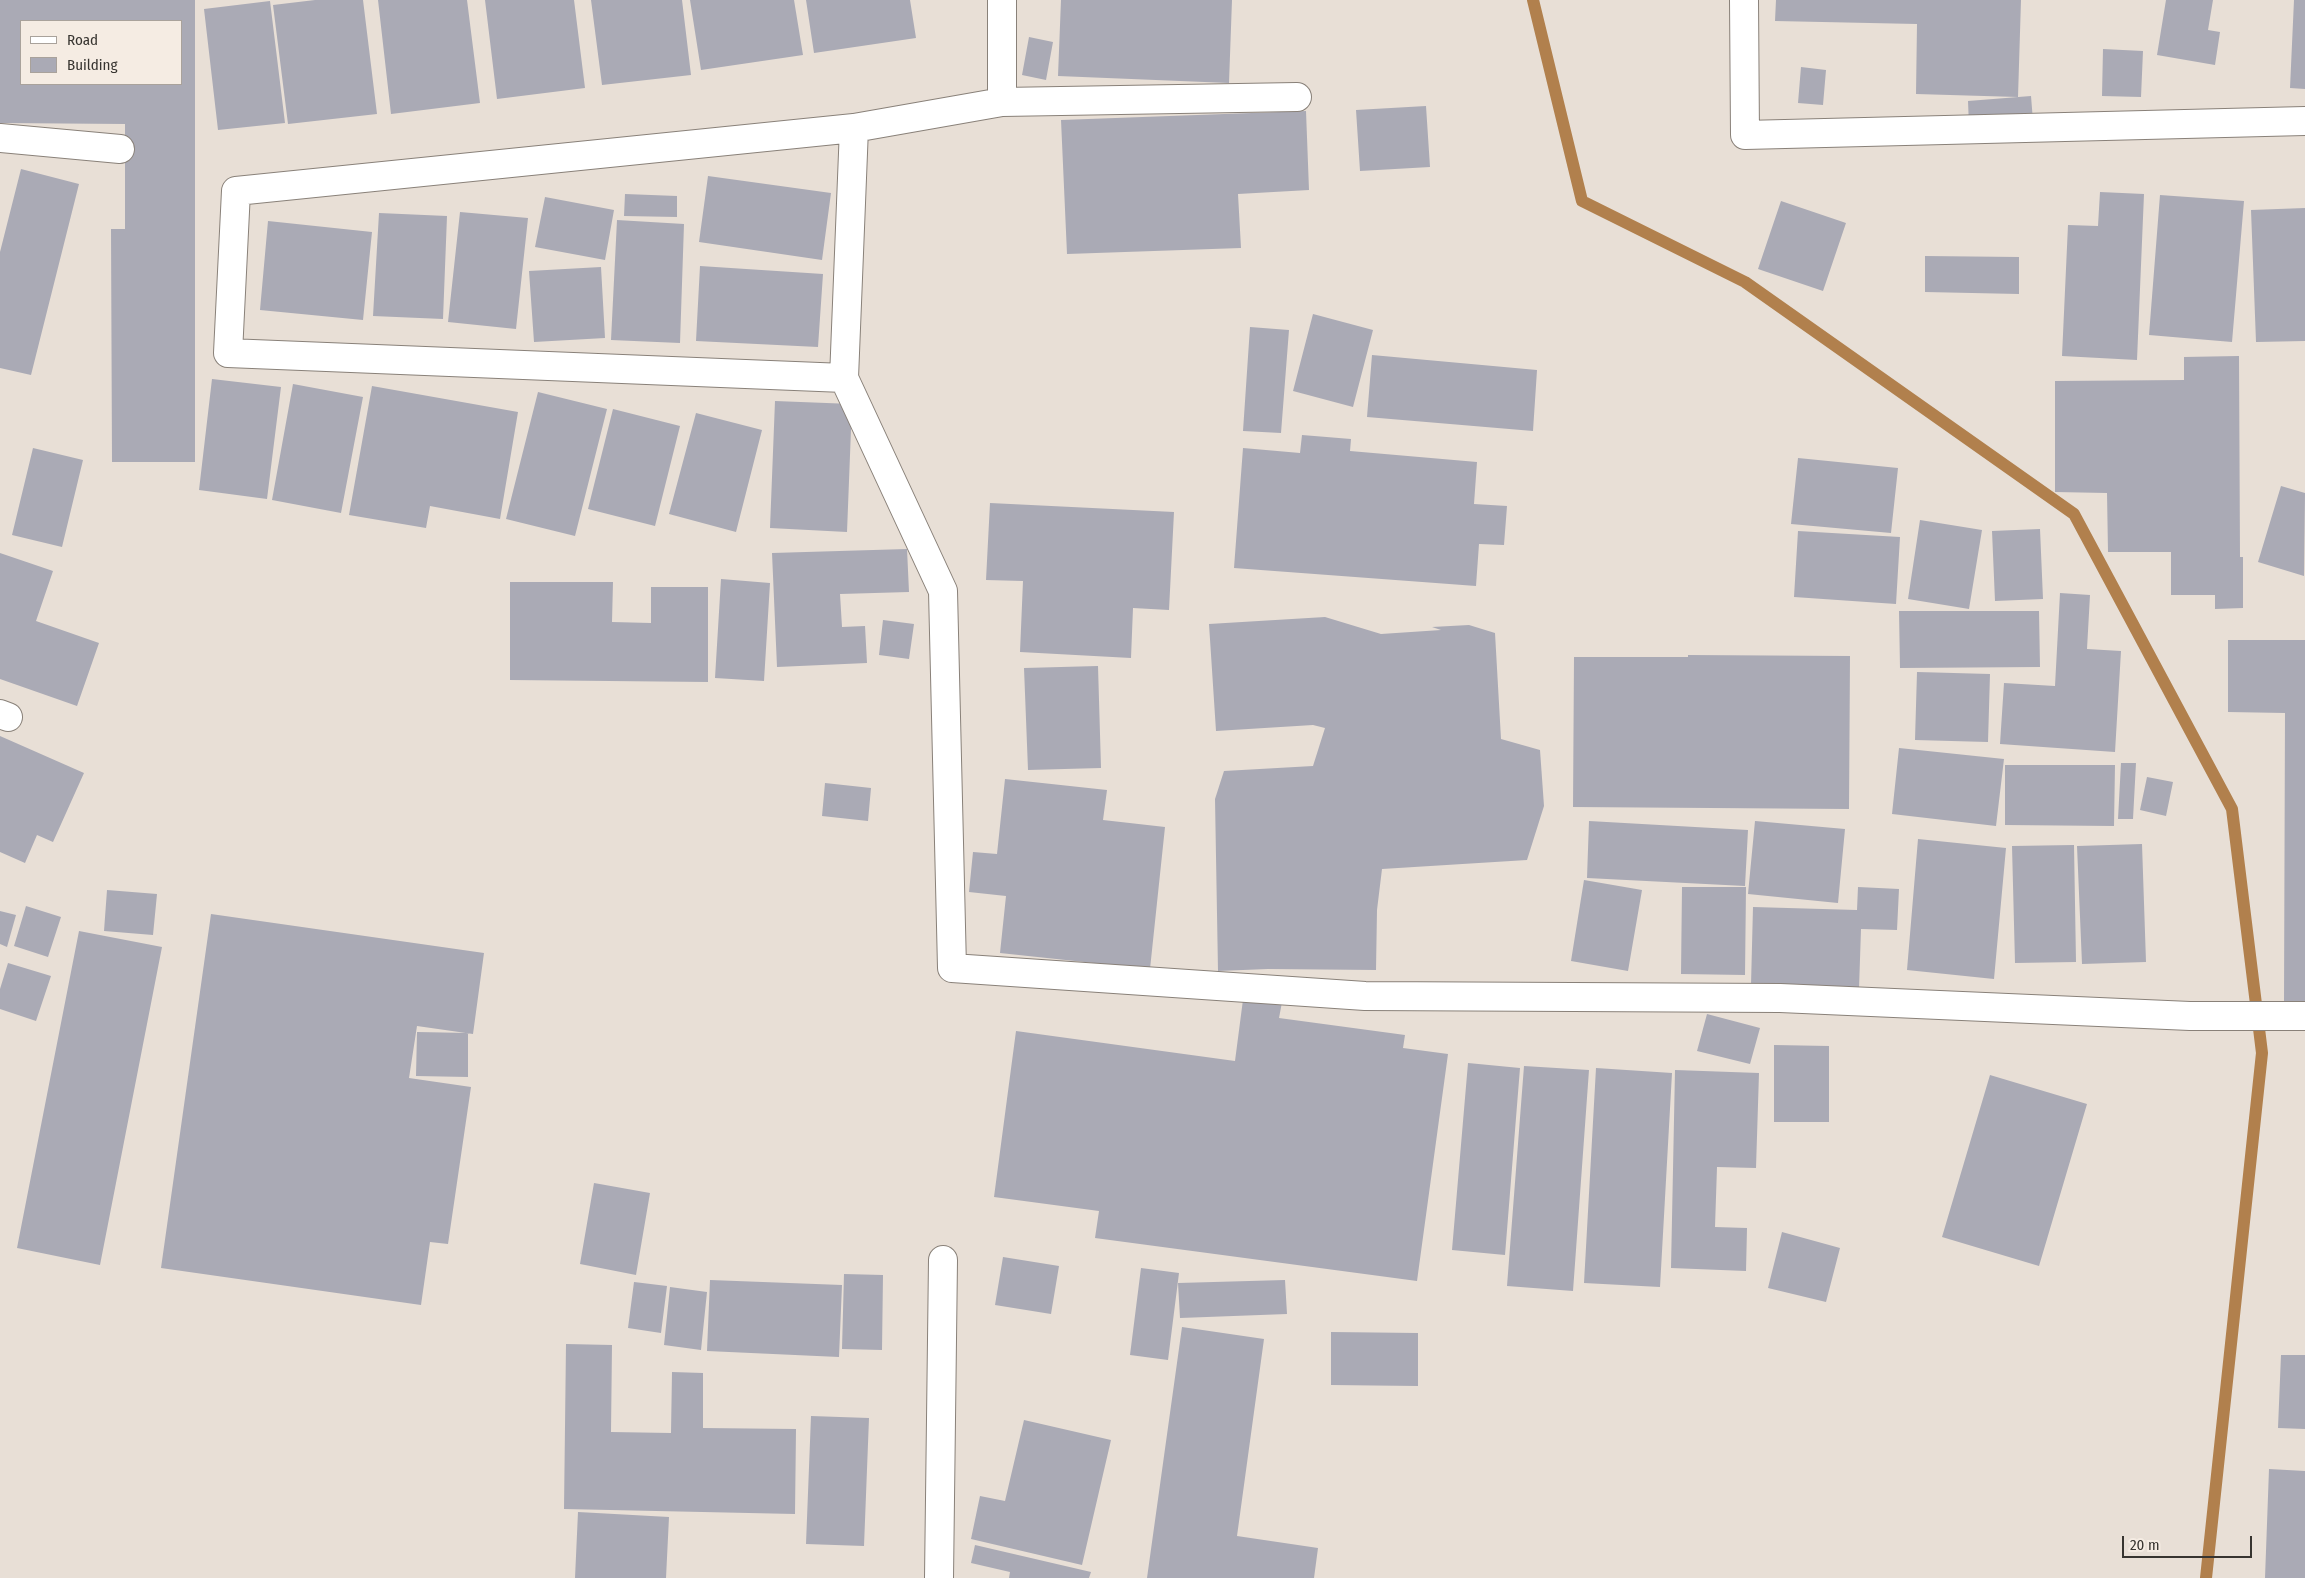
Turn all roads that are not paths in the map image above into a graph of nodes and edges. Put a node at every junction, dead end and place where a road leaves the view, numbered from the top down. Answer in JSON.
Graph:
{"nodes":[{"id":1,"x":1002,"y":0,"type":"edge"},
{"id":2,"x":1744,"y":0,"type":"edge"},
{"id":3,"x":1297,"y":97,"type":"dead end"},
{"id":4,"x":1002,"y":102,"type":"junction"},
{"id":5,"x":2305,"y":121,"type":"edge"},
{"id":6,"x":854,"y":128,"type":"junction"},
{"id":7,"x":0,"y":138,"type":"edge"},
{"id":8,"x":120,"y":149,"type":"dead end"},
{"id":9,"x":844,"y":378,"type":"junction"},
{"id":10,"x":2296,"y":1016,"type":"edge"},
{"id":11,"x":943,"y":1260,"type":"dead end"},
{"id":12,"x":939,"y":1578,"type":"edge"}],
"edges":[{"from":1,"to":4,"type":"street"},
{"from":2,"to":5,"type":"street"},
{"from":3,"to":4,"type":"street"},
{"from":4,"to":6,"type":"street"},
{"from":6,"to":9,"type":"street"},
{"from":6,"to":9,"type":"street"},
{"from":7,"to":8,"type":"street"},
{"from":9,"to":10,"type":"street"},
{"from":11,"to":12,"type":"street"}]}
